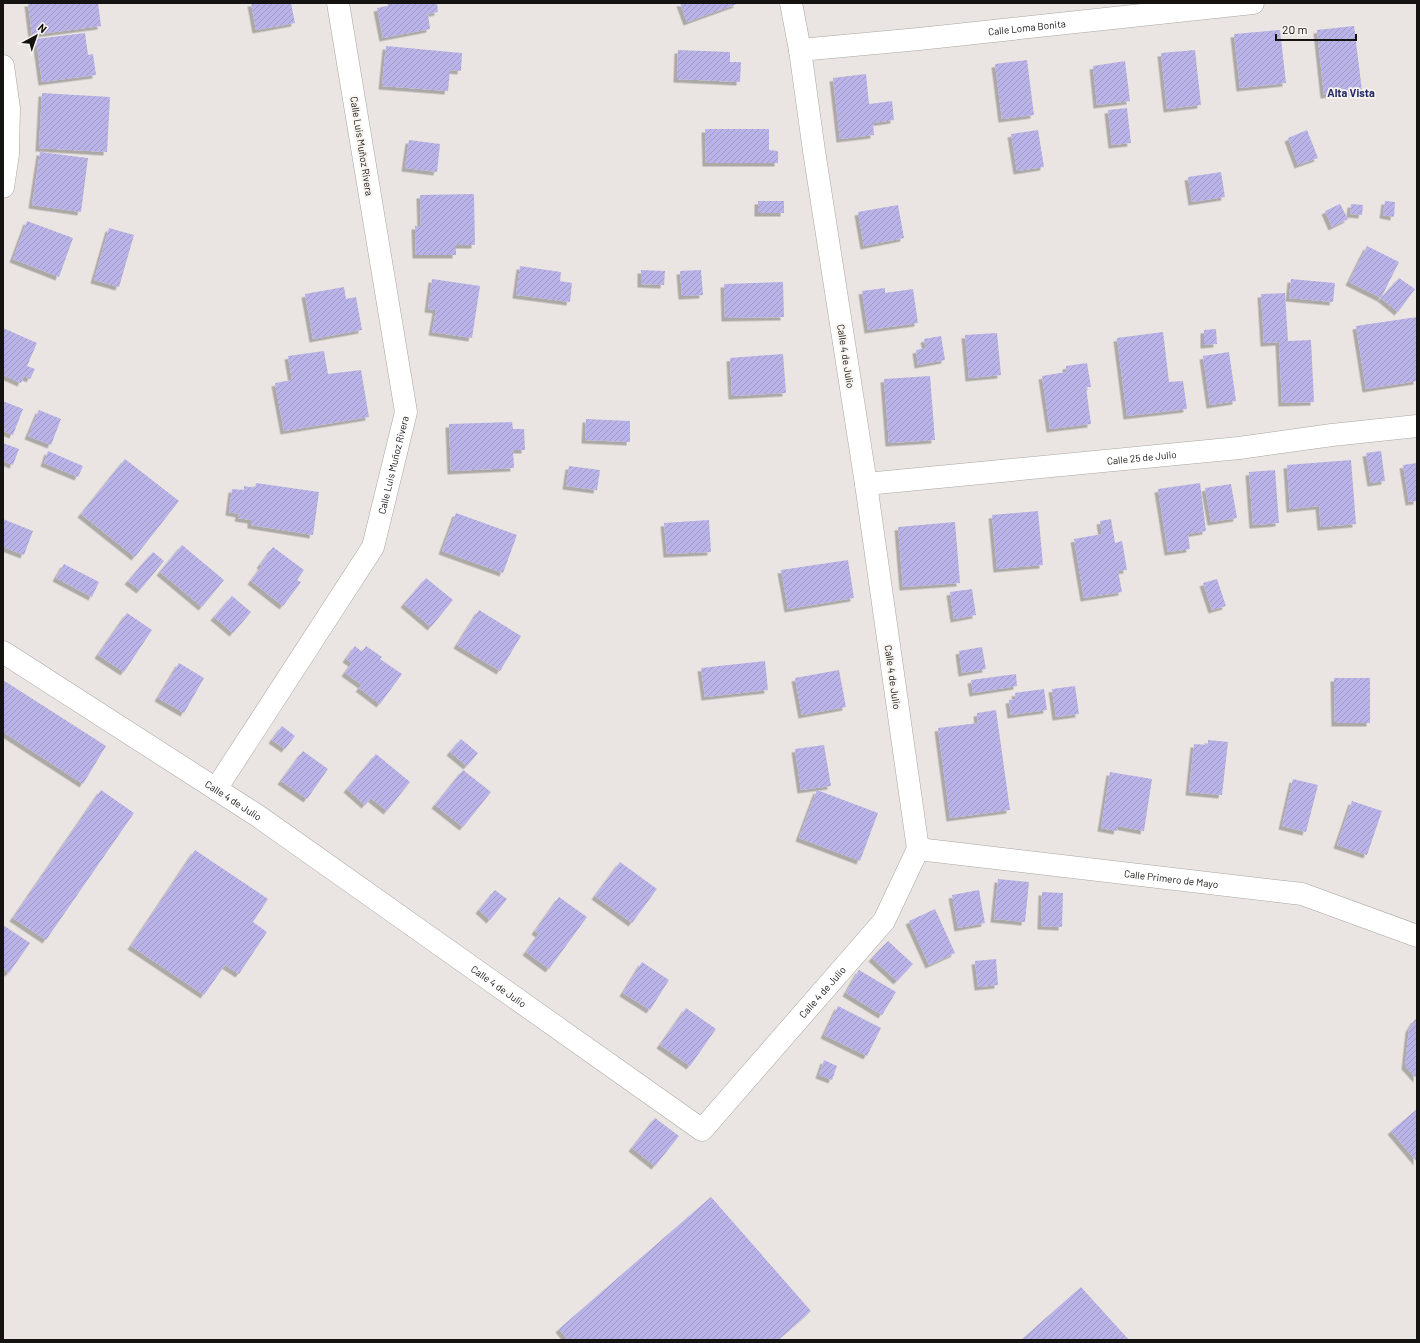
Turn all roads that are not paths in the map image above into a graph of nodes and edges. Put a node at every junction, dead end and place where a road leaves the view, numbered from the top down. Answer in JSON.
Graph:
{"nodes":[{"id":1,"x":338,"y":3,"type":"edge"},
{"id":2,"x":791,"y":3,"type":"edge"},
{"id":3,"x":1253,"y":3,"type":"edge"},
{"id":4,"x":800,"y":50,"type":"junction"},
{"id":5,"x":3,"y":66,"type":"edge"},
{"id":6,"x":3,"y":187,"type":"edge"},
{"id":7,"x":1417,"y":426,"type":"edge"},
{"id":8,"x":866,"y":484,"type":"junction"},
{"id":9,"x":3,"y":652,"type":"edge"},
{"id":10,"x":216,"y":789,"type":"junction"},
{"id":11,"x":918,"y":849,"type":"junction"},
{"id":12,"x":1417,"y":936,"type":"edge"}],
"edges":[{"from":1,"to":10,"type":"street","name":"Calle Luis Muñoz Rivera"},
{"from":2,"to":4,"type":"street","name":"Calle 4 de Julio"},
{"from":3,"to":4,"type":"street","name":"Calle Loma Bonita"},
{"from":4,"to":8,"type":"street","name":"Calle 4 de Julio"},
{"from":5,"to":6,"type":"street"},
{"from":7,"to":8,"type":"street","name":"Calle 25 de Julio"},
{"from":8,"to":11,"type":"street","name":"Calle 4 de Julio"},
{"from":9,"to":10,"type":"street","name":"Calle 4 de Julio"},
{"from":10,"to":11,"type":"street","name":"Calle 4 de Julio"},
{"from":11,"to":12,"type":"street","name":"Calle Primero de Mayo"}]}
